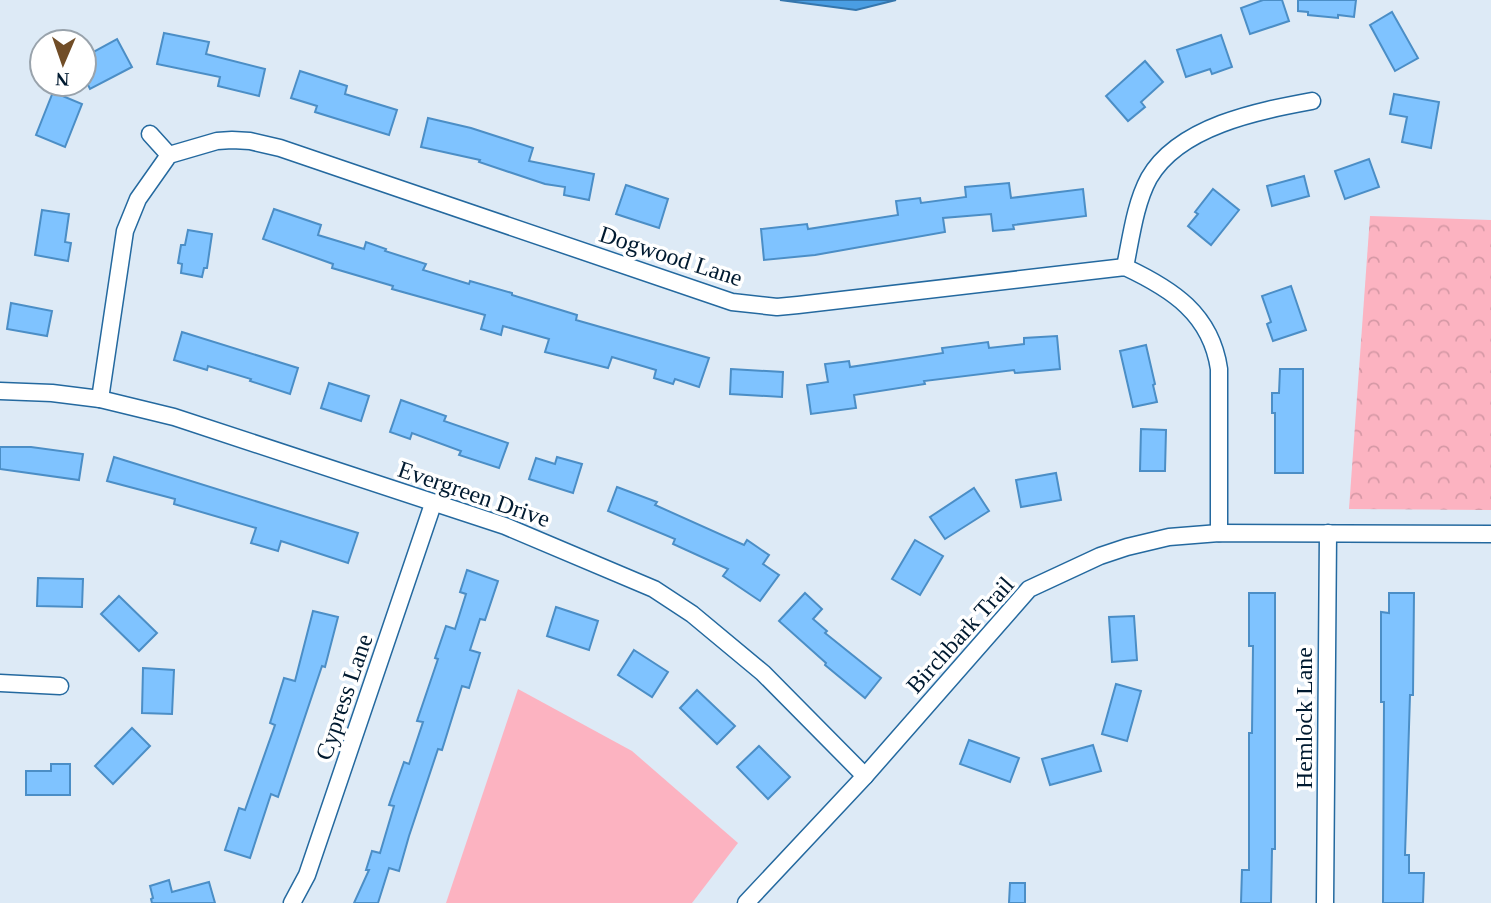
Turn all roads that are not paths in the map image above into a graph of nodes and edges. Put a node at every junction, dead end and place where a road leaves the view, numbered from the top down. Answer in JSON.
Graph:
{"nodes":[{"id":1,"x":1312,"y":102,"type":"dead end"},
{"id":2,"x":150,"y":134,"type":"dead end"},
{"id":3,"x":169,"y":155,"type":"junction"},
{"id":4,"x":1125,"y":267,"type":"junction"},
{"id":5,"x":0,"y":391,"type":"edge"},
{"id":6,"x":100,"y":399,"type":"junction"},
{"id":7,"x":433,"y":504,"type":"junction"},
{"id":8,"x":1219,"y":533,"type":"junction"},
{"id":9,"x":1328,"y":533,"type":"junction"},
{"id":10,"x":1491,"y":534,"type":"edge"},
{"id":11,"x":0,"y":683,"type":"edge"},
{"id":12,"x":60,"y":686,"type":"dead end"},
{"id":13,"x":865,"y":776,"type":"junction"},
{"id":14,"x":292,"y":903,"type":"edge"},
{"id":15,"x":746,"y":903,"type":"edge"},
{"id":16,"x":1325,"y":903,"type":"edge"}],
"edges":[{"from":1,"to":4,"type":"street"},
{"from":2,"to":3,"type":"street"},
{"from":3,"to":4,"type":"street","name":"Dogwood Lane"},
{"from":3,"to":6,"type":"street"},
{"from":4,"to":8,"type":"street"},
{"from":5,"to":6,"type":"street","name":"Evergreen Drive"},
{"from":6,"to":7,"type":"street","name":"Evergreen Drive"},
{"from":7,"to":13,"type":"street","name":"Evergreen Drive"},
{"from":7,"to":14,"type":"street","name":"Cypress Lane"},
{"from":8,"to":9,"type":"street","name":"Birchbark Trail"},
{"from":8,"to":13,"type":"street","name":"Birchbark Trail"},
{"from":9,"to":10,"type":"street","name":"Birchbark Trail"},
{"from":9,"to":16,"type":"street","name":"Hemlock Lane"},
{"from":11,"to":12,"type":"street"},
{"from":13,"to":15,"type":"street","name":"Birchbark Trail"}]}
